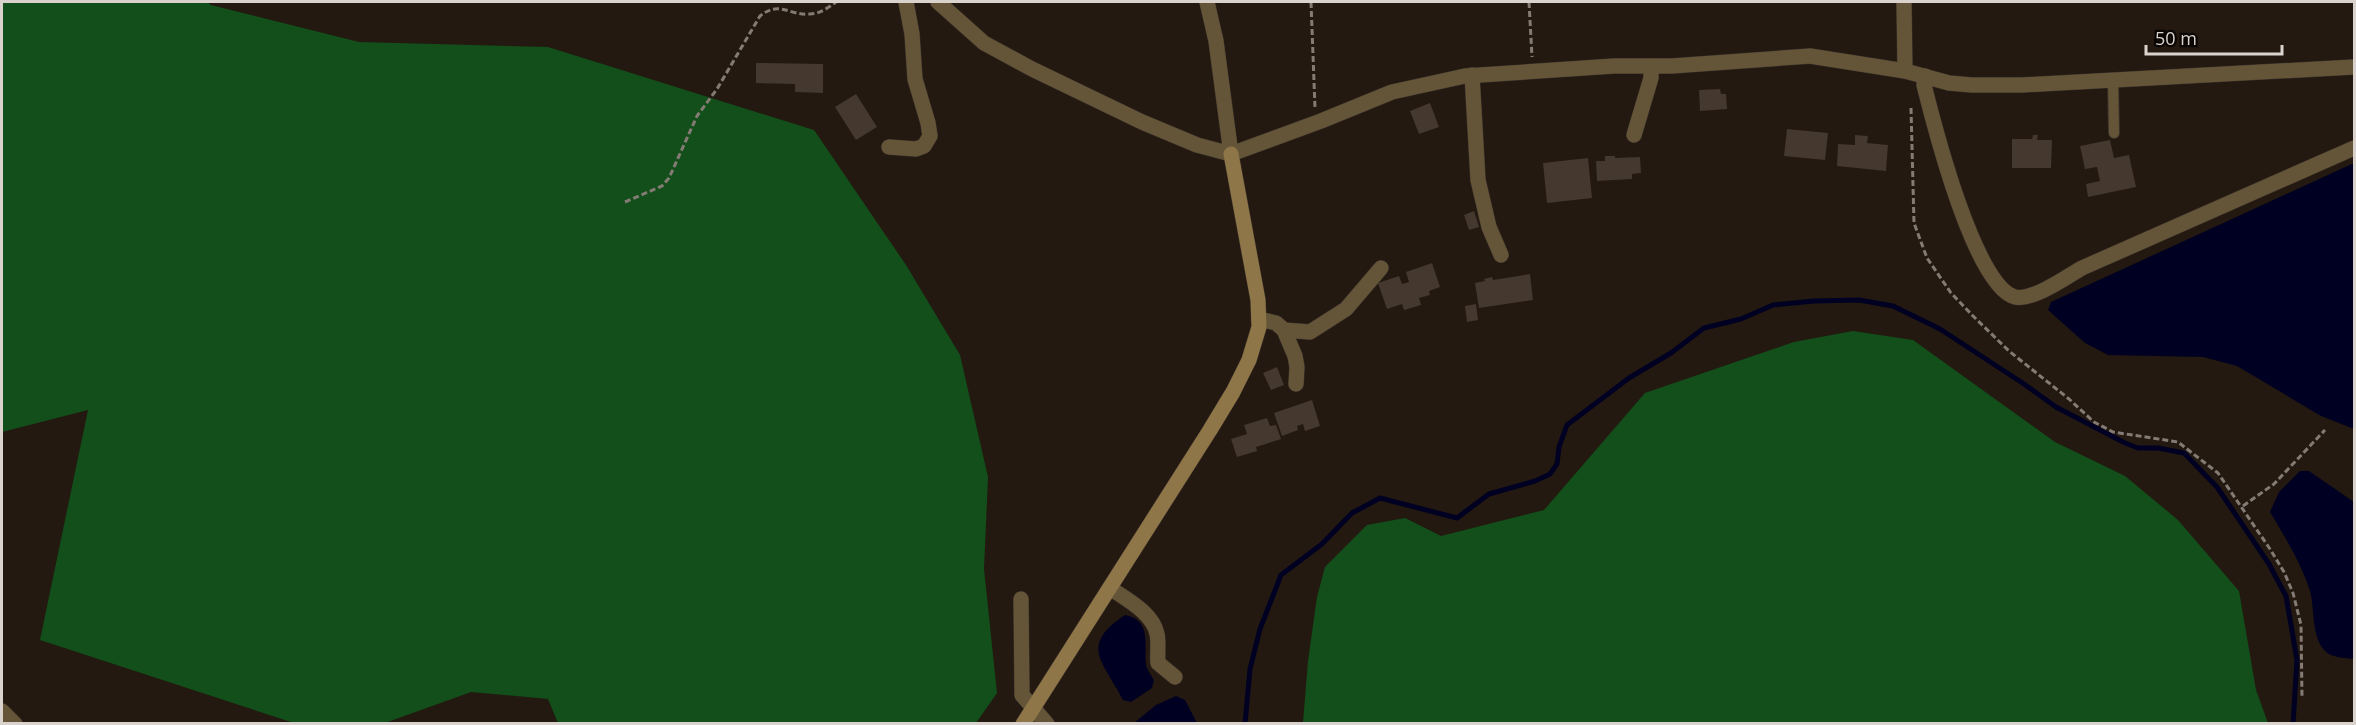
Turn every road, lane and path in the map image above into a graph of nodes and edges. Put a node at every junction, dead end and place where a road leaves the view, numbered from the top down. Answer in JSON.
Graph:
{"nodes":[{"id":1,"x":837,"y":2,"type":"edge"},
{"id":2,"x":906,"y":2,"type":"edge"},
{"id":3,"x":938,"y":2,"type":"edge"},
{"id":4,"x":1207,"y":2,"type":"edge"},
{"id":5,"x":1311,"y":2,"type":"edge"},
{"id":6,"x":1529,"y":2,"type":"edge"},
{"id":7,"x":1904,"y":2,"type":"edge"},
{"id":8,"x":1651,"y":66,"type":"junction"},
{"id":9,"x":2355,"y":67,"type":"edge"},
{"id":10,"x":1905,"y":71,"type":"junction"},
{"id":11,"x":1533,"y":73,"type":"junction"},
{"id":12,"x":1473,"y":75,"type":"junction"},
{"id":13,"x":1925,"y":76,"type":"junction"},
{"id":14,"x":2113,"y":79,"type":"junction"},
{"id":15,"x":1911,"y":106,"type":"dead end"},
{"id":16,"x":1316,"y":123,"type":"junction"},
{"id":17,"x":2114,"y":133,"type":"dead end"},
{"id":18,"x":1634,"y":135,"type":"dead end"},
{"id":19,"x":889,"y":147,"type":"dead end"},
{"id":20,"x":2355,"y":148,"type":"edge"},
{"id":21,"x":1231,"y":154,"type":"junction"},
{"id":22,"x":625,"y":202,"type":"dead end"},
{"id":23,"x":1501,"y":255,"type":"dead end"},
{"id":24,"x":1381,"y":268,"type":"dead end"},
{"id":25,"x":1259,"y":320,"type":"junction"},
{"id":26,"x":1284,"y":330,"type":"junction"},
{"id":27,"x":1296,"y":384,"type":"dead end"},
{"id":28,"x":2325,"y":430,"type":"dead end"},
{"id":29,"x":2243,"y":507,"type":"junction"},
{"id":30,"x":1110,"y":588,"type":"junction"},
{"id":31,"x":1021,"y":599,"type":"dead end"},
{"id":32,"x":1175,"y":677,"type":"dead end"},
{"id":33,"x":2302,"y":697,"type":"dead end"},
{"id":34,"x":1034,"y":708,"type":"junction"},
{"id":35,"x":2,"y":711,"type":"edge"},
{"id":36,"x":15,"y":723,"type":"edge"},
{"id":37,"x":1023,"y":723,"type":"edge"},
{"id":38,"x":1047,"y":723,"type":"edge"}],
"edges":[{"from":1,"to":22,"type":"path"},
{"from":2,"to":19,"type":"street"},
{"from":3,"to":21,"type":"street"},
{"from":4,"to":21,"type":"street"},
{"from":5,"to":16,"type":"path"},
{"from":6,"to":11,"type":"path"},
{"from":7,"to":10,"type":"street"},
{"from":8,"to":10,"type":"street"},
{"from":8,"to":11,"type":"street"},
{"from":8,"to":18,"type":"street"},
{"from":9,"to":14,"type":"street"},
{"from":10,"to":13,"type":"street"},
{"from":11,"to":12,"type":"street"},
{"from":12,"to":16,"type":"street"},
{"from":12,"to":23,"type":"street"},
{"from":13,"to":14,"type":"street"},
{"from":13,"to":20,"type":"street"},
{"from":14,"to":17,"type":"lane"},
{"from":15,"to":29,"type":"path"},
{"from":16,"to":21,"type":"street"},
{"from":21,"to":25,"type":"street"},
{"from":24,"to":26,"type":"street"},
{"from":25,"to":26,"type":"street"},
{"from":25,"to":30,"type":"street"},
{"from":26,"to":27,"type":"street"},
{"from":28,"to":29,"type":"path"},
{"from":29,"to":33,"type":"path"},
{"from":30,"to":32,"type":"street"},
{"from":30,"to":34,"type":"street"},
{"from":31,"to":34,"type":"street"},
{"from":34,"to":37,"type":"street"},
{"from":34,"to":38,"type":"street"},
{"from":35,"to":36,"type":"street"}]}
